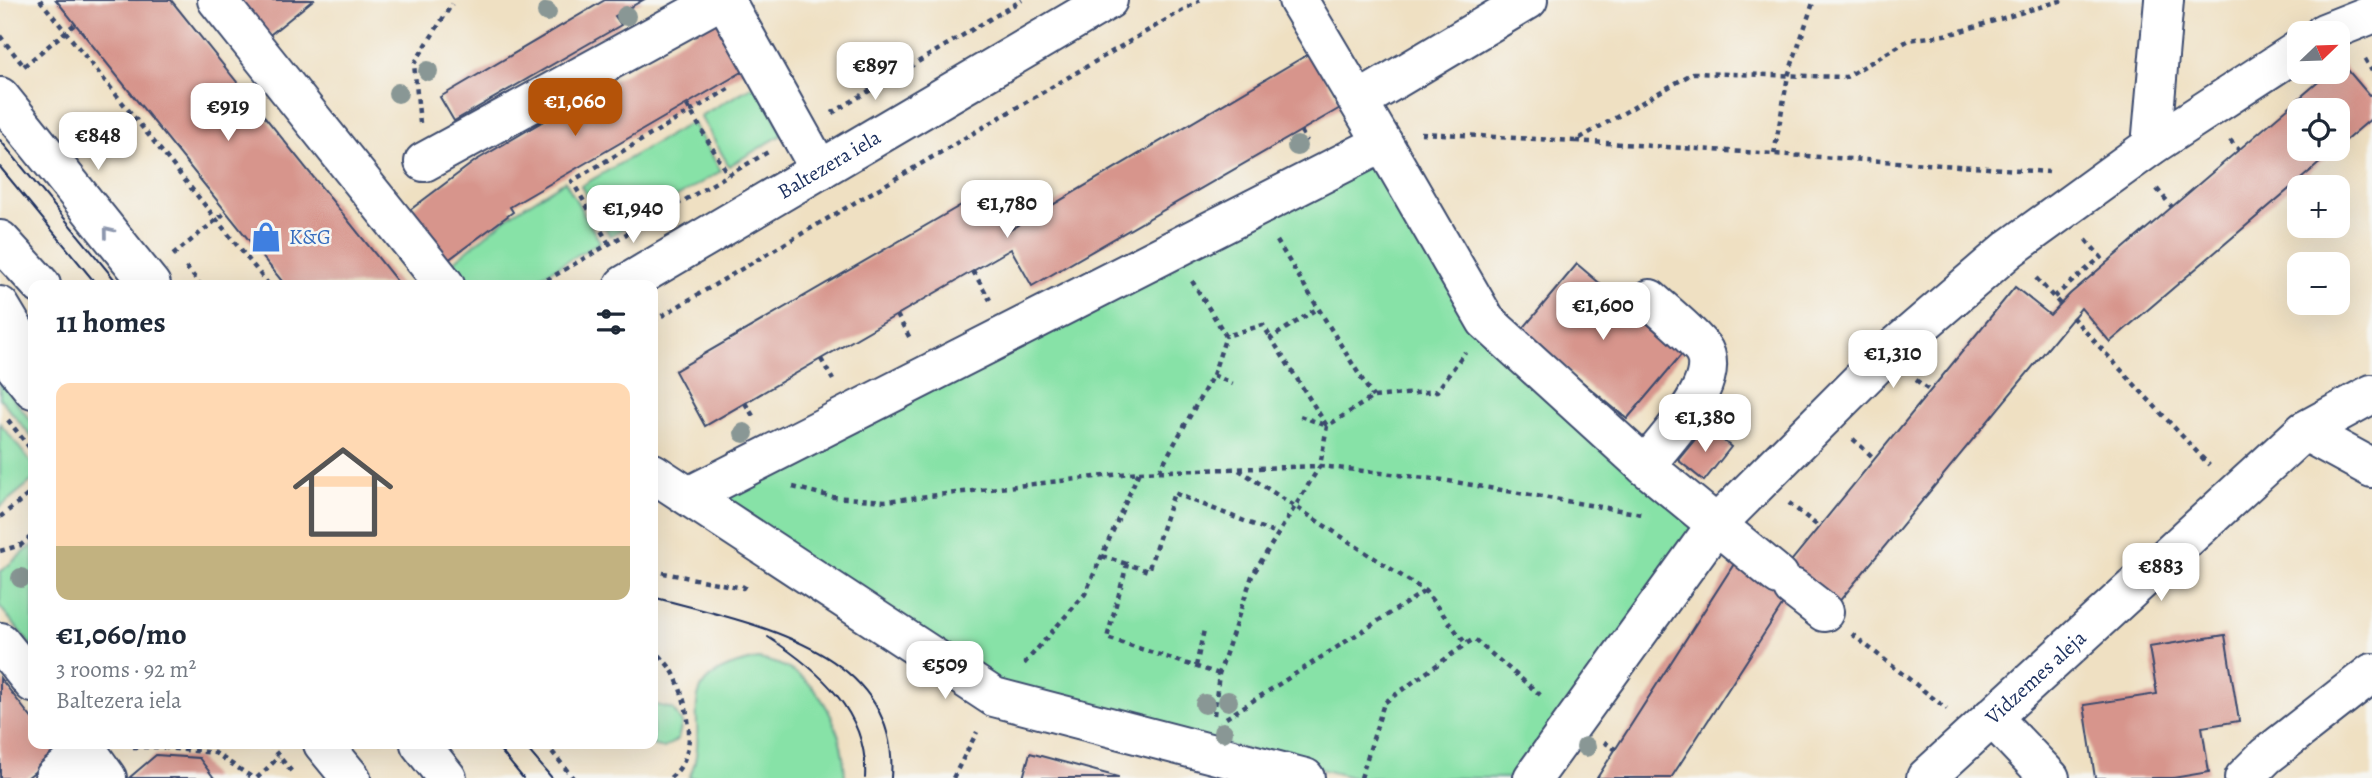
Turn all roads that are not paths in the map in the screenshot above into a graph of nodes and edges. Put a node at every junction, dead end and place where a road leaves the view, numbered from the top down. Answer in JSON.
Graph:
{"nodes":[{"id":1,"x":217,"y":0,"type":"edge"},
{"id":2,"x":722,"y":0,"type":"edge"},
{"id":3,"x":1108,"y":0,"type":"edge"},
{"id":4,"x":1298,"y":0,"type":"edge"},
{"id":5,"x":1528,"y":0,"type":"edge"},
{"id":6,"x":2164,"y":0,"type":"edge"},
{"id":7,"x":2372,"y":14,"type":"edge"},
{"id":8,"x":2350,"y":23,"type":"edge"},
{"id":9,"x":2287,"y":57,"type":"edge"},
{"id":10,"x":0,"y":97,"type":"edge"},
{"id":11,"x":1359,"y":101,"type":"junction"},
{"id":12,"x":1383,"y":143,"type":"junction"},
{"id":13,"x":2151,"y":146,"type":"junction"},
{"id":14,"x":424,"y":162,"type":"road end"},
{"id":15,"x":820,"y":170,"type":"junction"},
{"id":16,"x":0,"y":240,"type":"edge"},
{"id":17,"x":36,"y":280,"type":"edge"},
{"id":18,"x":146,"y":280,"type":"edge"},
{"id":19,"x":441,"y":280,"type":"edge"},
{"id":20,"x":633,"y":280,"type":"edge"},
{"id":21,"x":1650,"y":299,"type":"dead end"},
{"id":22,"x":0,"y":306,"type":"edge"},
{"id":23,"x":0,"y":348,"type":"edge"},
{"id":24,"x":28,"y":353,"type":"edge"},
{"id":25,"x":28,"y":383,"type":"edge"},
{"id":26,"x":2372,"y":394,"type":"edge"},
{"id":27,"x":2304,"y":431,"type":"junction"},
{"id":28,"x":1645,"y":466,"type":"junction"},
{"id":29,"x":2372,"y":468,"type":"edge"},
{"id":30,"x":658,"y":476,"type":"edge"},
{"id":31,"x":689,"y":496,"type":"junction"},
{"id":32,"x":1715,"y":526,"type":"junction"},
{"id":33,"x":1824,"y":612,"type":"road end"},
{"id":34,"x":0,"y":642,"type":"edge"},
{"id":35,"x":2372,"y":673,"type":"edge"},
{"id":36,"x":28,"y":677,"type":"edge"},
{"id":37,"x":1984,"y":724,"type":"junction"},
{"id":38,"x":327,"y":749,"type":"edge"},
{"id":39,"x":424,"y":749,"type":"edge"},
{"id":40,"x":92,"y":757,"type":"edge"},
{"id":41,"x":54,"y":778,"type":"edge"},
{"id":42,"x":351,"y":778,"type":"edge"},
{"id":43,"x":447,"y":778,"type":"edge"},
{"id":44,"x":1305,"y":778,"type":"edge"},
{"id":45,"x":1532,"y":778,"type":"edge"},
{"id":46,"x":1926,"y":778,"type":"edge"},
{"id":47,"x":2050,"y":778,"type":"edge"},
{"id":48,"x":2244,"y":778,"type":"edge"}],
"edges":[{"from":1,"to":19,"type":"main road"},
{"from":2,"to":14,"type":"main road"},
{"from":2,"to":15,"type":"main road"},
{"from":3,"to":15,"type":"main road","name":"Baltezera iela"},
{"from":4,"to":11,"type":"main road"},
{"from":5,"to":11,"type":"main road"},
{"from":6,"to":13,"type":"main road"},
{"from":7,"to":8,"type":"main road"},
{"from":9,"to":13,"type":"main road"},
{"from":18,"to":10,"type":"main road","one_way":true},
{"from":11,"to":12,"type":"main road"},
{"from":12,"to":28,"type":"main road"},
{"from":12,"to":31,"type":"main road"},
{"from":13,"to":32,"type":"main road"},
{"from":15,"to":20,"type":"main road","name":"Baltezera iela"},
{"from":16,"to":17,"type":"main road"},
{"from":21,"to":28,"type":"main road"},
{"from":22,"to":24,"type":"main road"},
{"from":23,"to":25,"type":"main road"},
{"from":26,"to":27,"type":"main road","name":"Vidzemes aleja"},
{"from":27,"to":29,"type":"main road"},
{"from":27,"to":37,"type":"main road","name":"Vidzemes aleja"},
{"from":28,"to":32,"type":"main road"},
{"from":30,"to":31,"type":"main road"},
{"from":31,"to":44,"type":"main road"},
{"from":32,"to":33,"type":"main road"},
{"from":32,"to":45,"type":"main road"},
{"from":34,"to":36,"type":"main road"},
{"from":35,"to":48,"type":"main road"},
{"from":37,"to":46,"type":"main road","name":"Vidzemes aleja"},
{"from":37,"to":47,"type":"main road"},
{"from":38,"to":42,"type":"main road"},
{"from":39,"to":43,"type":"main road"},
{"from":40,"to":41,"type":"main road"}]}
